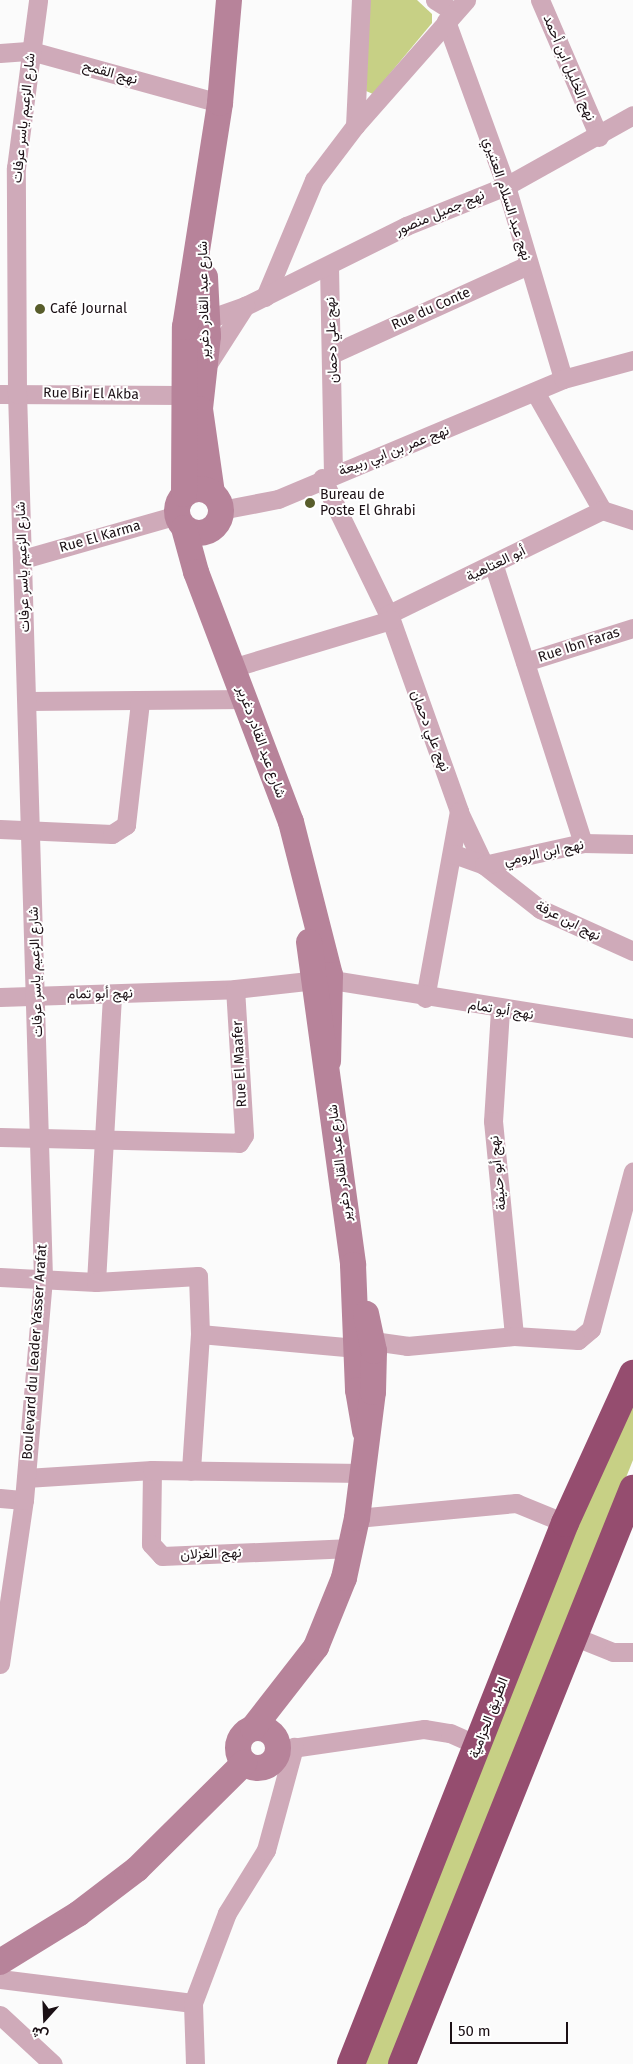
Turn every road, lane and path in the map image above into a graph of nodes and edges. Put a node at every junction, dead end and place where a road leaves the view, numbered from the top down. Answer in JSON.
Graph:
{"nodes":[{"id":1,"x":38,"y":0,"type":"edge"},
{"id":2,"x":230,"y":0,"type":"edge"},
{"id":3,"x":361,"y":0,"type":"edge"},
{"id":4,"x":434,"y":0,"type":"edge"},
{"id":5,"x":540,"y":0,"type":"edge"},
{"id":6,"x":455,"y":11,"type":"edge"},
{"id":7,"x":31,"y":51,"type":"junction"},
{"id":8,"x":0,"y":53,"type":"edge"},
{"id":9,"x":220,"y":103,"type":"junction"},
{"id":10,"x":633,"y":115,"type":"edge"},
{"id":11,"x":354,"y":126,"type":"junction"},
{"id":12,"x":599,"y":137,"type":"junction"},
{"id":13,"x":8,"y":168,"type":"edge"},
{"id":14,"x":506,"y":186,"type":"junction"},
{"id":15,"x":528,"y":265,"type":"junction"},
{"id":16,"x":329,"y":266,"type":"junction"},
{"id":17,"x":265,"y":297,"type":"junction"},
{"id":18,"x":245,"y":306,"type":"junction"},
{"id":19,"x":196,"y":323,"type":"junction"},
{"id":20,"x":334,"y":353,"type":"junction"},
{"id":21,"x":633,"y":360,"type":"edge"},
{"id":22,"x":204,"y":374,"type":"junction"},
{"id":23,"x":563,"y":378,"type":"junction"},
{"id":24,"x":535,"y":392,"type":"junction"},
{"id":25,"x":8,"y":394,"type":"edge"},
{"id":26,"x":183,"y":395,"type":"junction"},
{"id":27,"x":328,"y":476,"type":"junction"},
{"id":28,"x":217,"y":509,"type":"junction"},
{"id":29,"x":602,"y":510,"type":"junction"},
{"id":30,"x":182,"y":512,"type":"junction"},
{"id":31,"x":633,"y":520,"type":"edge"},
{"id":32,"x":23,"y":559,"type":"junction"},
{"id":33,"x":494,"y":566,"type":"junction"},
{"id":34,"x":204,"y":588,"type":"junction"},
{"id":35,"x":389,"y":618,"type":"junction"},
{"id":36,"x":633,"y":628,"type":"edge"},
{"id":37,"x":525,"y":662,"type":"junction"},
{"id":38,"x":235,"y":667,"type":"junction"},
{"id":39,"x":245,"y":699,"type":"junction"},
{"id":40,"x":28,"y":701,"type":"junction"},
{"id":41,"x":140,"y":702,"type":"junction"},
{"id":42,"x":459,"y":811,"type":"junction"},
{"id":43,"x":31,"y":828,"type":"junction"},
{"id":44,"x":0,"y":829,"type":"edge"},
{"id":45,"x":583,"y":843,"type":"junction"},
{"id":46,"x":633,"y":844,"type":"edge"},
{"id":47,"x":454,"y":854,"type":"junction"},
{"id":48,"x":484,"y":865,"type":"junction"},
{"id":49,"x":633,"y":951,"type":"edge"},
{"id":50,"x":321,"y":986,"type":"junction"},
{"id":51,"x":236,"y":989,"type":"junction"},
{"id":52,"x":112,"y":994,"type":"junction"},
{"id":53,"x":36,"y":995,"type":"junction"},
{"id":54,"x":0,"y":997,"type":"edge"},
{"id":55,"x":425,"y":998,"type":"junction"},
{"id":56,"x":500,"y":1010,"type":"junction"},
{"id":57,"x":633,"y":1028,"type":"edge"},
{"id":58,"x":42,"y":1136,"type":"junction"},
{"id":59,"x":0,"y":1138,"type":"edge"},
{"id":60,"x":106,"y":1141,"type":"junction"},
{"id":61,"x":633,"y":1171,"type":"edge"},
{"id":62,"x":0,"y":1277,"type":"edge"},
{"id":63,"x":43,"y":1278,"type":"junction"},
{"id":64,"x":96,"y":1282,"type":"junction"},
{"id":65,"x":200,"y":1334,"type":"junction"},
{"id":66,"x":514,"y":1336,"type":"junction"},
{"id":67,"x":365,"y":1351,"type":"junction"},
{"id":68,"x":633,"y":1374,"type":"edge"},
{"id":69,"x":152,"y":1470,"type":"junction"},
{"id":70,"x":191,"y":1471,"type":"junction"},
{"id":71,"x":363,"y":1473,"type":"junction"},
{"id":72,"x":26,"y":1478,"type":"junction"},
{"id":73,"x":633,"y":1489,"type":"edge"},
{"id":74,"x":0,"y":1498,"type":"edge"},
{"id":75,"x":24,"y":1500,"type":"junction"},
{"id":76,"x":357,"y":1518,"type":"junction"},
{"id":77,"x":565,"y":1523,"type":"junction"},
{"id":78,"x":352,"y":1548,"type":"junction"},
{"id":79,"x":573,"y":1636,"type":"junction"},
{"id":80,"x":633,"y":1652,"type":"edge"},
{"id":81,"x":0,"y":1664,"type":"edge"},
{"id":82,"x":302,"y":1667,"type":"junction"},
{"id":83,"x":244,"y":1746,"type":"junction"},
{"id":84,"x":479,"y":1746,"type":"junction"},
{"id":85,"x":283,"y":1747,"type":"junction"},
{"id":86,"x":0,"y":1946,"type":"edge"},
{"id":87,"x":0,"y":1962,"type":"edge"},
{"id":88,"x":0,"y":1979,"type":"edge"},
{"id":89,"x":193,"y":2003,"type":"junction"},
{"id":90,"x":0,"y":2015,"type":"edge"},
{"id":91,"x":53,"y":2064,"type":"edge"},
{"id":92,"x":195,"y":2064,"type":"edge"},
{"id":93,"x":351,"y":2064,"type":"edge"},
{"id":94,"x":402,"y":2064,"type":"edge"}],
"edges":[{"from":1,"to":7,"type":"street","name":"شارع الزعيم ياسر عرفات"},
{"from":2,"to":9,"type":"main road","name":"شارع عبد القادر دغرير"},
{"from":3,"to":11,"type":"street"},
{"from":4,"to":6,"type":"street"},
{"from":5,"to":12,"type":"street","name":"نهج الخليل ابن أحمد"},
{"from":6,"to":11,"type":"street"},
{"from":6,"to":14,"type":"street","name":"نهج عبد السلام العتيري"},
{"from":7,"to":8,"type":"street","name":"نهج القمح"},
{"from":7,"to":9,"type":"street","name":"نهج القمح"},
{"from":7,"to":13,"type":"street","name":"شارع الزعيم ياسر عرفات"},
{"from":9,"to":19,"type":"main road","name":"شارع عبد القادر دغرير"},
{"from":10,"to":12,"type":"street","name":"نهج جميل منصور"},
{"from":11,"to":17,"type":"street"},
{"from":12,"to":14,"type":"street","name":"نهج جميل منصور"},
{"from":13,"to":25,"type":"street","name":"شارع الزعيم ياسر عرفات"},
{"from":14,"to":15,"type":"street","name":"نهج عبد السلام العتيري"},
{"from":14,"to":16,"type":"street","name":"نهج جميل منصور"},
{"from":15,"to":20,"type":"street","name":"Rue du Conte"},
{"from":15,"to":23,"type":"street","name":"نهج عبد السلام العتيري"},
{"from":16,"to":17,"type":"street","name":"نهج جميل منصور"},
{"from":16,"to":20,"type":"street","name":"نهج علي دحمان"},
{"from":17,"to":18,"type":"street","name":"نهج جميل منصور"},
{"from":18,"to":19,"type":"street","name":"نهج جميل منصور"},
{"from":18,"to":22,"type":"street"},
{"from":19,"to":22,"type":"main road","name":"شارع عبد القادر دغرير"},
{"from":19,"to":26,"type":"main road","name":"شارع عبد القادر دغرير"},
{"from":20,"to":27,"type":"street","name":"نهج علي دحمان"},
{"from":21,"to":23,"type":"street","name":"نهج عمر بن ابي ربيعة"},
{"from":22,"to":28,"type":"main road","name":"شارع عبد القادر دغرير"},
{"from":23,"to":24,"type":"street","name":"نهج عمر بن ابي ربيعة"},
{"from":24,"to":27,"type":"street","name":"نهج عمر بن ابي ربيعة"},
{"from":24,"to":29,"type":"street"},
{"from":25,"to":26,"type":"street","name":"Rue Bir El Akba"},
{"from":25,"to":32,"type":"street","name":"شارع الزعيم ياسر عرفات"},
{"from":26,"to":30,"type":"main road","name":"شارع عبد القادر دغرير"},
{"from":27,"to":28,"type":"street","name":"نهج عمر بن ابي ربيعة"},
{"from":27,"to":35,"type":"street","name":"نهج علي دحمان"},
{"from":28,"to":30,"type":"main road"},
{"from":28,"to":30,"type":"main road"},
{"from":28,"to":34,"type":"main road","name":"شارع عبد القادر دغرير"},
{"from":29,"to":31,"type":"street"},
{"from":29,"to":33,"type":"street","name":"أبو العتاهية"},
{"from":30,"to":32,"type":"street","name":"Rue El Karma"},
{"from":30,"to":34,"type":"main road","name":"شارع عبد القادر دغرير"},
{"from":32,"to":40,"type":"street","name":"شارع الزعيم ياسر عرفات"},
{"from":33,"to":35,"type":"street","name":"أبو العتاهية"},
{"from":33,"to":37,"type":"street"},
{"from":34,"to":38,"type":"main road","name":"شارع عبد القادر دغرير"},
{"from":35,"to":38,"type":"street","name":"أبو العتاهية"},
{"from":35,"to":42,"type":"street","name":"نهج علي دحمان"},
{"from":36,"to":37,"type":"street","name":"Rue Ibn Faras"},
{"from":37,"to":45,"type":"street"},
{"from":38,"to":39,"type":"main road","name":"شارع عبد القادر دغرير"},
{"from":39,"to":41,"type":"street"},
{"from":39,"to":50,"type":"main road","name":"شارع عبد القادر دغرير"},
{"from":40,"to":41,"type":"street"},
{"from":40,"to":43,"type":"street","name":"شارع الزعيم ياسر عرفات"},
{"from":41,"to":43,"type":"street"},
{"from":42,"to":47,"type":"street","name":"نهج علي دحمان"},
{"from":42,"to":48,"type":"street"},
{"from":43,"to":44,"type":"street"},
{"from":43,"to":53,"type":"street","name":"شارع الزعيم ياسر عرفات"},
{"from":45,"to":46,"type":"street","name":"نهج ابن الرومي"},
{"from":45,"to":48,"type":"street","name":"نهج ابن الرومي"},
{"from":47,"to":48,"type":"street"},
{"from":47,"to":55,"type":"street","name":"نهج علي دحمان"},
{"from":48,"to":49,"type":"street","name":"نهج ابن عرفة"},
{"from":50,"to":51,"type":"street","name":"نهج أبو تمام"},
{"from":50,"to":55,"type":"street","name":"نهج أبو تمام"},
{"from":50,"to":67,"type":"main road","name":"شارع عبد القادر دغرير"},
{"from":51,"to":52,"type":"street","name":"نهج أبو تمام"},
{"from":51,"to":60,"type":"street","name":"Rue El Maafer"},
{"from":52,"to":53,"type":"street","name":"نهج أبو تمام"},
{"from":52,"to":60,"type":"street"},
{"from":53,"to":54,"type":"street","name":"نهج أبو تمام"},
{"from":53,"to":58,"type":"street","name":"شارع الزعيم ياسر عرفات"},
{"from":55,"to":56,"type":"street","name":"نهج أبو تمام"},
{"from":56,"to":57,"type":"street","name":"نهج أبو تمام"},
{"from":56,"to":66,"type":"street","name":"نهج أبو حنيفة"},
{"from":58,"to":59,"type":"street"},
{"from":58,"to":60,"type":"street"},
{"from":58,"to":63,"type":"street","name":"Boulevard du Leader Yasser Arafat"},
{"from":60,"to":64,"type":"street"},
{"from":61,"to":66,"type":"street"},
{"from":62,"to":63,"type":"street"},
{"from":63,"to":64,"type":"street"},
{"from":63,"to":72,"type":"street","name":"Boulevard du Leader Yasser Arafat"},
{"from":64,"to":65,"type":"street"},
{"from":65,"to":67,"type":"street"},
{"from":65,"to":70,"type":"street"},
{"from":66,"to":67,"type":"street"},
{"from":67,"to":71,"type":"main road","name":"شارع عبد القادر دغرير"},
{"from":68,"to":77,"type":"highway","name":"الطريق الحزامية"},
{"from":69,"to":70,"type":"street"},
{"from":69,"to":72,"type":"street"},
{"from":69,"to":78,"type":"street","name":"نهج الغزلان"},
{"from":70,"to":71,"type":"street"},
{"from":71,"to":76,"type":"main road","name":"شارع عبد القادر دغرير"},
{"from":72,"to":75,"type":"street","name":"Boulevard du Leader Yasser Arafat"},
{"from":73,"to":79,"type":"highway"},
{"from":74,"to":75,"type":"street"},
{"from":75,"to":81,"type":"street","name":"Boulevard du Leader Yasser Arafat"},
{"from":76,"to":77,"type":"street"},
{"from":76,"to":78,"type":"main road","name":"شارع عبد القادر دغرير"},
{"from":77,"to":84,"type":"highway","name":"الطريق الحزامية"},
{"from":78,"to":82,"type":"main road","name":"شارع عبد القادر دغرير"},
{"from":79,"to":80,"type":"street"},
{"from":79,"to":94,"type":"highway"},
{"from":82,"to":83,"type":"main road","name":"شارع عبد القادر دغرير"},
{"from":82,"to":85,"type":"main road","name":"شارع عبد القادر دغرير"},
{"from":83,"to":85,"type":"main road"},
{"from":83,"to":85,"type":"main road","name":"شارع عبد القادر دغرير"},
{"from":83,"to":86,"type":"main road"},
{"from":83,"to":87,"type":"main road"},
{"from":84,"to":85,"type":"street"},
{"from":84,"to":93,"type":"highway","name":"الطريق الحزامية"},
{"from":85,"to":89,"type":"street"},
{"from":88,"to":89,"type":"street"},
{"from":89,"to":92,"type":"street"},
{"from":90,"to":91,"type":"street"}]}
